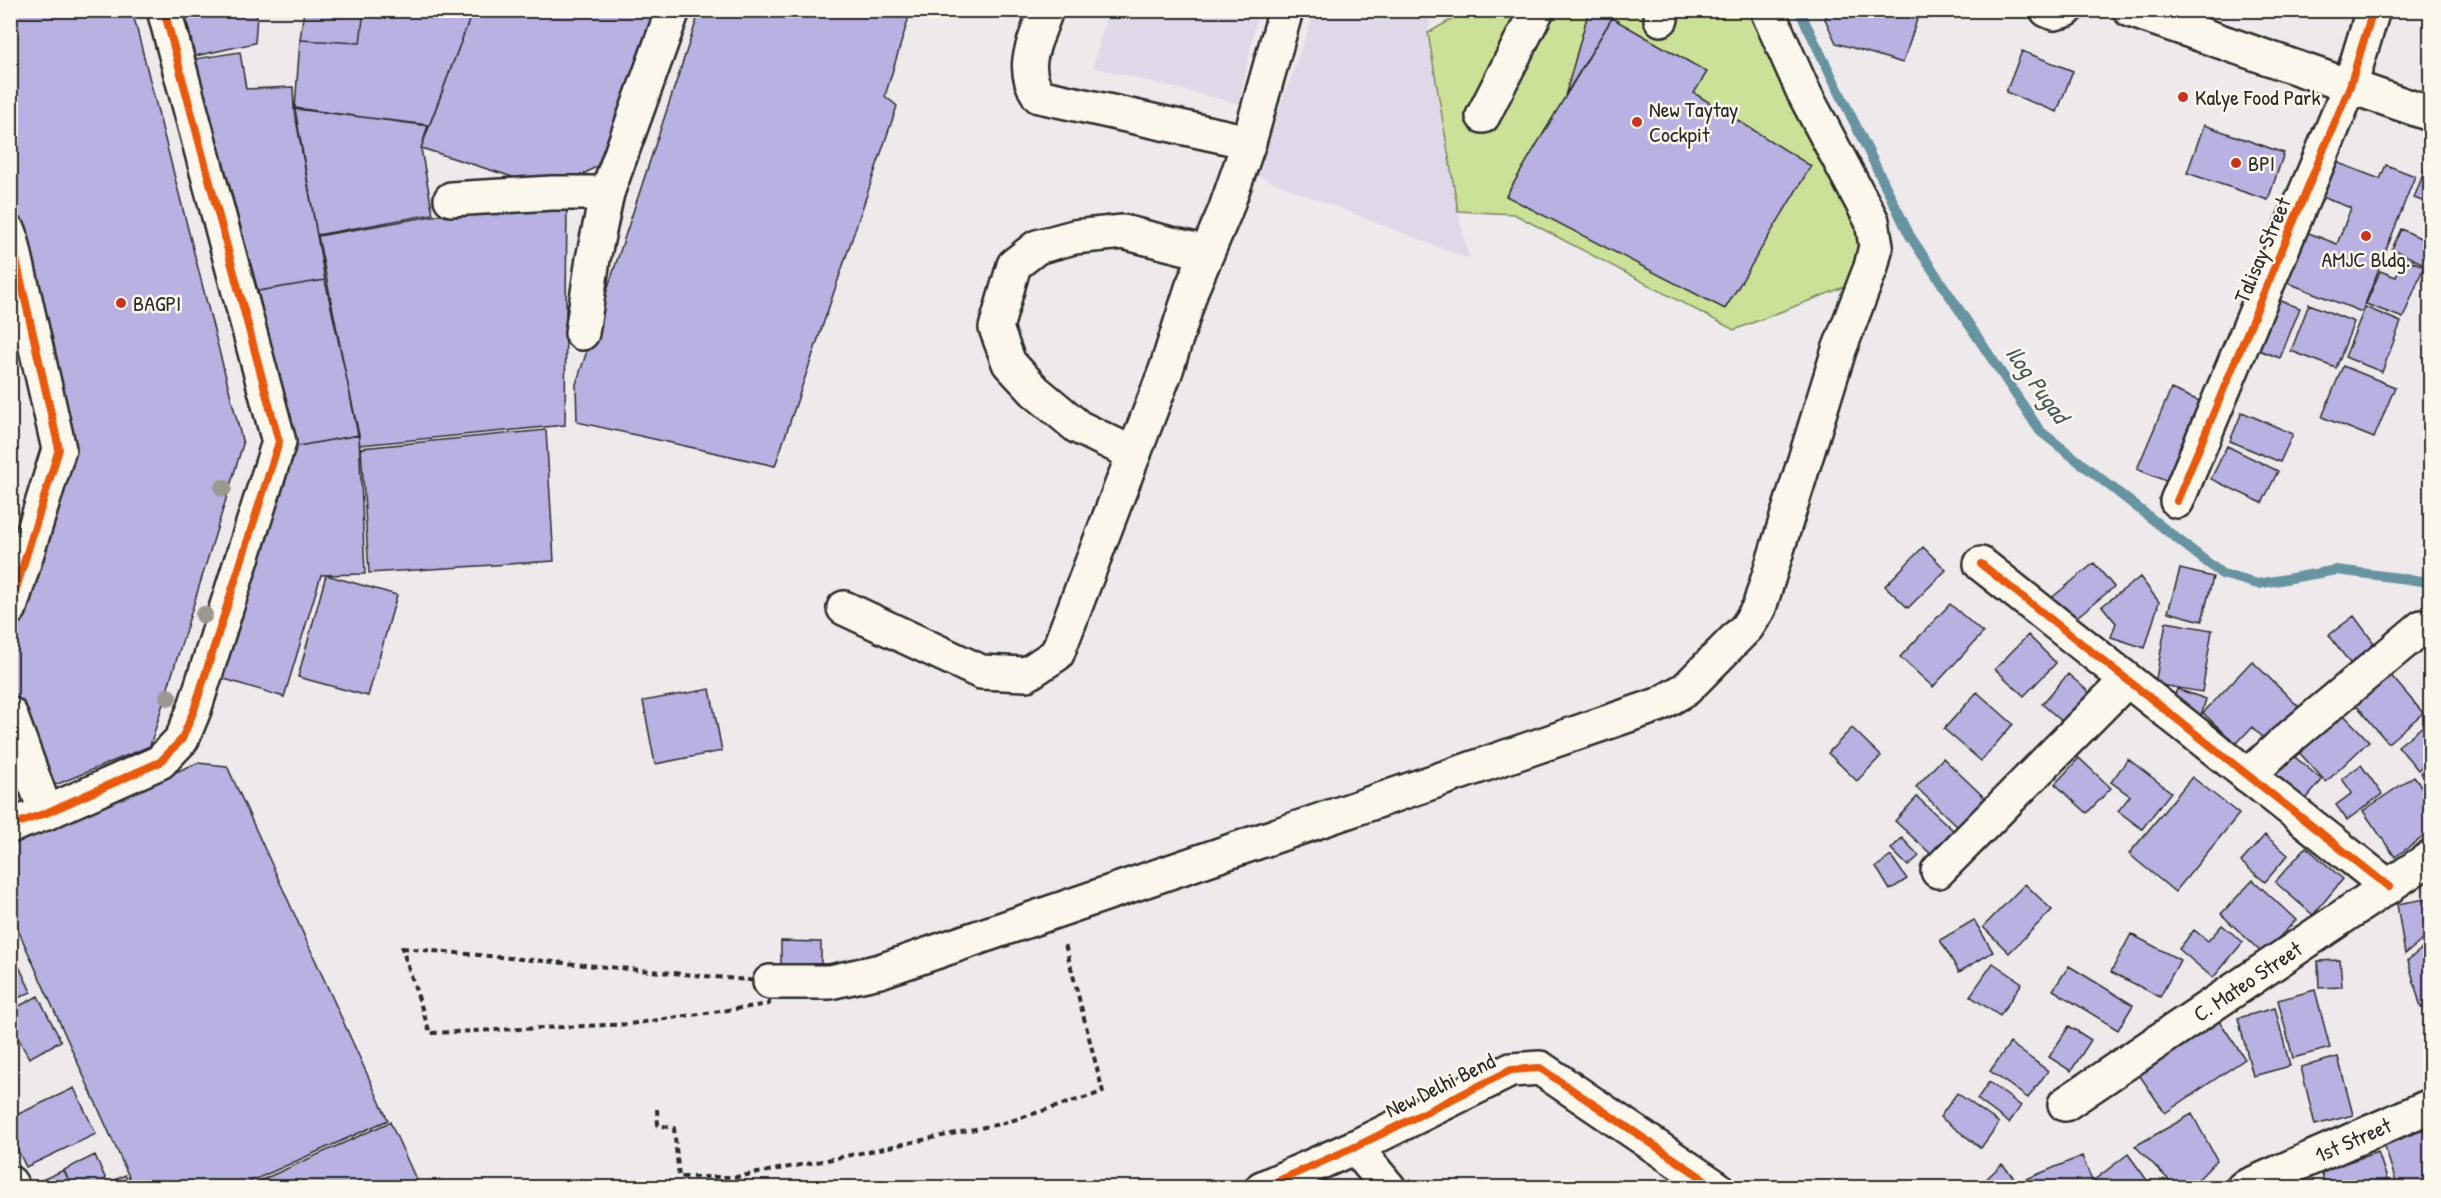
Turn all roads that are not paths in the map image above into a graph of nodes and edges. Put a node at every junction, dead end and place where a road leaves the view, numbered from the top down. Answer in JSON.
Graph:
{"nodes":[{"id":1,"x":164,"y":10,"type":"edge"},
{"id":2,"x":673,"y":10,"type":"edge"},
{"id":3,"x":1046,"y":10,"type":"edge"},
{"id":4,"x":1286,"y":10,"type":"edge"},
{"id":5,"x":1537,"y":10,"type":"edge"},
{"id":6,"x":1767,"y":10,"type":"edge"},
{"id":7,"x":2047,"y":10,"type":"edge"},
{"id":8,"x":2066,"y":10,"type":"edge"},
{"id":9,"x":2130,"y":10,"type":"edge"},
{"id":10,"x":2373,"y":10,"type":"edge"},
{"id":11,"x":2169,"y":17,"type":"edge"},
{"id":12,"x":2350,"y":86,"type":"junction"},
{"id":13,"x":2430,"y":114,"type":"edge"},
{"id":14,"x":1483,"y":116,"type":"dead end"},
{"id":15,"x":1248,"y":142,"type":"junction"},
{"id":16,"x":607,"y":193,"type":"junction"},
{"id":17,"x":451,"y":199,"type":"dead end"},
{"id":18,"x":10,"y":233,"type":"edge"},
{"id":19,"x":1207,"y":253,"type":"junction"},
{"id":20,"x":582,"y":333,"type":"dead end"},
{"id":21,"x":1134,"y":454,"type":"junction"},
{"id":22,"x":2177,"y":501,"type":"dead end"},
{"id":23,"x":1981,"y":564,"type":"dead end"},
{"id":24,"x":10,"y":608,"type":"edge"},
{"id":25,"x":844,"y":608,"type":"dead end"},
{"id":26,"x":2422,"y":627,"type":"dead end"},
{"id":27,"x":2127,"y":680,"type":"junction"},
{"id":28,"x":10,"y":714,"type":"edge"},
{"id":29,"x":2248,"y":776,"type":"junction"},
{"id":30,"x":46,"y":813,"type":"junction"},
{"id":31,"x":10,"y":826,"type":"edge"},
{"id":32,"x":2430,"y":858,"type":"edge"},
{"id":33,"x":1938,"y":871,"type":"dead end"},
{"id":34,"x":2389,"y":887,"type":"junction"},
{"id":35,"x":770,"y":982,"type":"road end"},
{"id":36,"x":2065,"y":1104,"type":"dead end"},
{"id":37,"x":2430,"y":1106,"type":"edge"},
{"id":38,"x":1355,"y":1147,"type":"junction"},
{"id":39,"x":10,"y":1183,"type":"edge"},
{"id":40,"x":13,"y":1188,"type":"edge"},
{"id":41,"x":1262,"y":1188,"type":"edge"},
{"id":42,"x":1389,"y":1188,"type":"edge"},
{"id":43,"x":1717,"y":1188,"type":"edge"},
{"id":44,"x":2243,"y":1188,"type":"edge"}],
"edges":[{"from":1,"to":30,"type":"street"},
{"from":2,"to":16,"type":"street"},
{"from":3,"to":15,"type":"street"},
{"from":4,"to":15,"type":"street"},
{"from":5,"to":14,"type":"street"},
{"from":6,"to":35,"type":"street"},
{"from":7,"to":8,"type":"street"},
{"from":9,"to":11,"type":"street"},
{"from":10,"to":12,"type":"street","name":"Talisay Street"},
{"from":11,"to":12,"type":"street"},
{"from":12,"to":13,"type":"street"},
{"from":12,"to":22,"type":"street","name":"Talisay Street"},
{"from":15,"to":19,"type":"street"},
{"from":16,"to":17,"type":"street"},
{"from":16,"to":20,"type":"street"},
{"from":18,"to":24,"type":"street"},
{"from":19,"to":21,"type":"street"},
{"from":19,"to":21,"type":"street"},
{"from":21,"to":25,"type":"street"},
{"from":23,"to":27,"type":"street"},
{"from":26,"to":29,"type":"street"},
{"from":27,"to":29,"type":"street"},
{"from":27,"to":33,"type":"street"},
{"from":28,"to":30,"type":"street"},
{"from":29,"to":34,"type":"street"},
{"from":30,"to":31,"type":"street"},
{"from":32,"to":34,"type":"street","name":"C. Mateo Street"},
{"from":34,"to":36,"type":"street","name":"C. Mateo Street"},
{"from":37,"to":44,"type":"street","name":"1st Street"},
{"from":38,"to":41,"type":"street","name":"New Delhi Bend"},
{"from":38,"to":42,"type":"street"},
{"from":38,"to":43,"type":"street","name":"New Delhi Bend"},
{"from":39,"to":40,"type":"street"}]}
